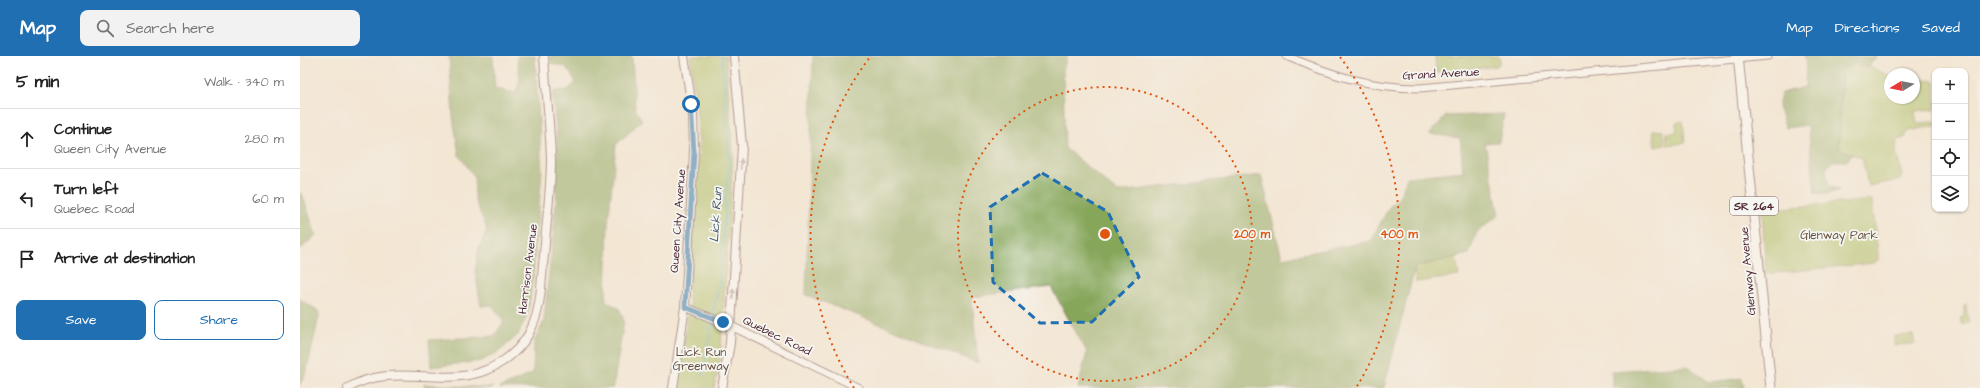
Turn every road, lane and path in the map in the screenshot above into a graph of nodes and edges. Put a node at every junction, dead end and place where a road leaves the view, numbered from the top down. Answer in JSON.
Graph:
{"nodes":[{"id":1,"x":544,"y":56,"type":"edge"},
{"id":2,"x":684,"y":56,"type":"edge"},
{"id":3,"x":734,"y":56,"type":"edge"},
{"id":4,"x":1286,"y":56,"type":"edge"},
{"id":5,"x":1768,"y":56,"type":"edge"},
{"id":6,"x":1739,"y":57,"type":"edge"},
{"id":7,"x":685,"y":307,"type":"junction"},
{"id":8,"x":731,"y":326,"type":"junction"},
{"id":9,"x":348,"y":388,"type":"edge"},
{"id":10,"x":673,"y":388,"type":"edge"},
{"id":11,"x":722,"y":388,"type":"edge"},
{"id":12,"x":858,"y":388,"type":"edge"},
{"id":13,"x":1771,"y":388,"type":"edge"}],
"edges":[{"from":1,"to":9,"type":"main road","name":"Harrison Avenue"},
{"from":2,"to":7,"type":"main road","name":"Queen City Avenue"},
{"from":8,"to":3,"type":"main road","one_way":true},
{"from":4,"to":6,"type":"street","name":"Grand Avenue"},
{"from":5,"to":6,"type":"street","name":"Grand Avenue"},
{"from":6,"to":13,"type":"main road","name":"Glenway Avenue","number":"SR 264"},
{"from":7,"to":8,"type":"street","name":"Quebec Road"},
{"from":7,"to":10,"type":"main road","name":"Queen City Avenue"},
{"from":8,"to":11,"type":"main road"},
{"from":8,"to":12,"type":"street","name":"Quebec Road"}]}
